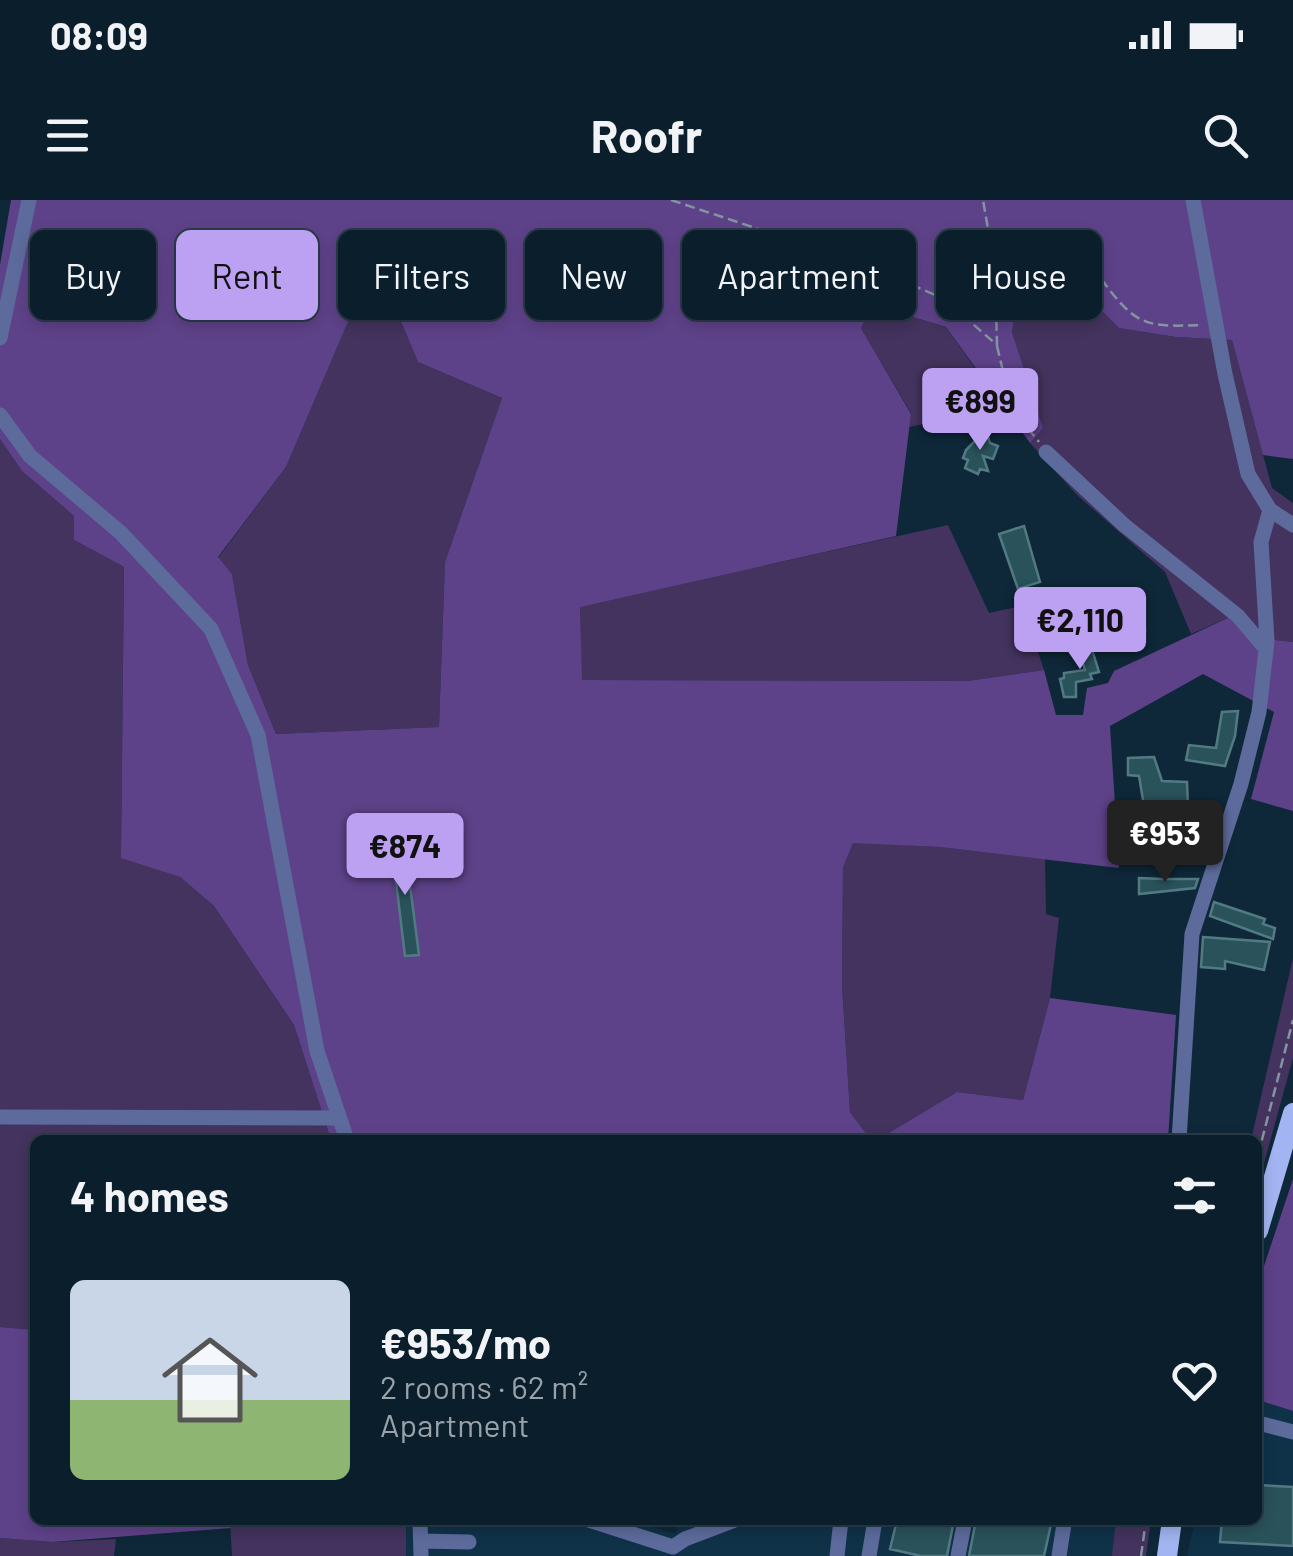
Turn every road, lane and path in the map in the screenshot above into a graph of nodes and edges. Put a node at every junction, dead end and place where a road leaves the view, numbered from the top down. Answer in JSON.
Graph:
{"nodes":[{"id":1,"x":28,"y":200,"type":"edge"},
{"id":2,"x":671,"y":200,"type":"edge"},
{"id":3,"x":983,"y":200,"type":"edge"},
{"id":4,"x":1194,"y":200,"type":"edge"},
{"id":5,"x":988,"y":230,"type":"edge"},
{"id":6,"x":1102,"y":280,"type":"edge"},
{"id":7,"x":996,"y":320,"type":"edge"},
{"id":8,"x":1216,"y":325,"type":"junction"},
{"id":9,"x":0,"y":338,"type":"edge"},
{"id":10,"x":997,"y":345,"type":"junction"},
{"id":11,"x":0,"y":415,"type":"edge"},
{"id":12,"x":1046,"y":452,"type":"joint"},
{"id":13,"x":1270,"y":510,"type":"junction"},
{"id":14,"x":1293,"y":525,"type":"edge"},
{"id":15,"x":1266,"y":649,"type":"junction"},
{"id":16,"x":1293,"y":1020,"type":"edge"},
{"id":17,"x":1293,"y":1113,"type":"edge"},
{"id":18,"x":0,"y":1117,"type":"edge"},
{"id":19,"x":338,"y":1118,"type":"junction"},
{"id":20,"x":345,"y":1135,"type":"edge"},
{"id":21,"x":1179,"y":1135,"type":"edge"},
{"id":22,"x":1262,"y":1140,"type":"edge"},
{"id":23,"x":1262,"y":1218,"type":"edge"},
{"id":24,"x":1262,"y":1424,"type":"edge"},
{"id":25,"x":1293,"y":1432,"type":"edge"},
{"id":26,"x":603,"y":1525,"type":"edge"},
{"id":27,"x":722,"y":1525,"type":"edge"},
{"id":28,"x":840,"y":1525,"type":"edge"},
{"id":29,"x":874,"y":1525,"type":"edge"},
{"id":30,"x":964,"y":1525,"type":"edge"},
{"id":31,"x":1064,"y":1525,"type":"edge"},
{"id":32,"x":1145,"y":1525,"type":"edge"},
{"id":33,"x":1171,"y":1525,"type":"edge"},
{"id":34,"x":470,"y":1542,"type":"dead end"},
{"id":35,"x":421,"y":1549,"type":"edge"},
{"id":36,"x":674,"y":1551,"type":"edge"},
{"id":37,"x":837,"y":1556,"type":"edge"},
{"id":38,"x":868,"y":1556,"type":"edge"},
{"id":39,"x":958,"y":1556,"type":"edge"},
{"id":40,"x":1058,"y":1556,"type":"edge"},
{"id":41,"x":1141,"y":1556,"type":"edge"},
{"id":42,"x":1167,"y":1556,"type":"edge"}],
"edges":[{"from":1,"to":9,"type":"street"},
{"from":2,"to":10,"type":"path"},
{"from":3,"to":5,"type":"path"},
{"from":4,"to":8,"type":"street"},
{"from":6,"to":8,"type":"path"},
{"from":7,"to":10,"type":"path"},
{"from":8,"to":13,"type":"street"},
{"from":10,"to":12,"type":"path"},
{"from":11,"to":19,"type":"street"},
{"from":12,"to":15,"type":"street"},
{"from":13,"to":14,"type":"street"},
{"from":13,"to":15,"type":"street"},
{"from":15,"to":21,"type":"street"},
{"from":16,"to":22,"type":"path"},
{"from":17,"to":23,"type":"main road"},
{"from":18,"to":19,"type":"street"},
{"from":19,"to":20,"type":"street"},
{"from":24,"to":25,"type":"street"},
{"from":26,"to":36,"type":"street"},
{"from":27,"to":36,"type":"street"},
{"from":28,"to":37,"type":"street"},
{"from":29,"to":38,"type":"street"},
{"from":30,"to":39,"type":"street"},
{"from":31,"to":40,"type":"street"},
{"from":32,"to":41,"type":"path"},
{"from":33,"to":42,"type":"main road"},
{"from":34,"to":35,"type":"street"}]}
